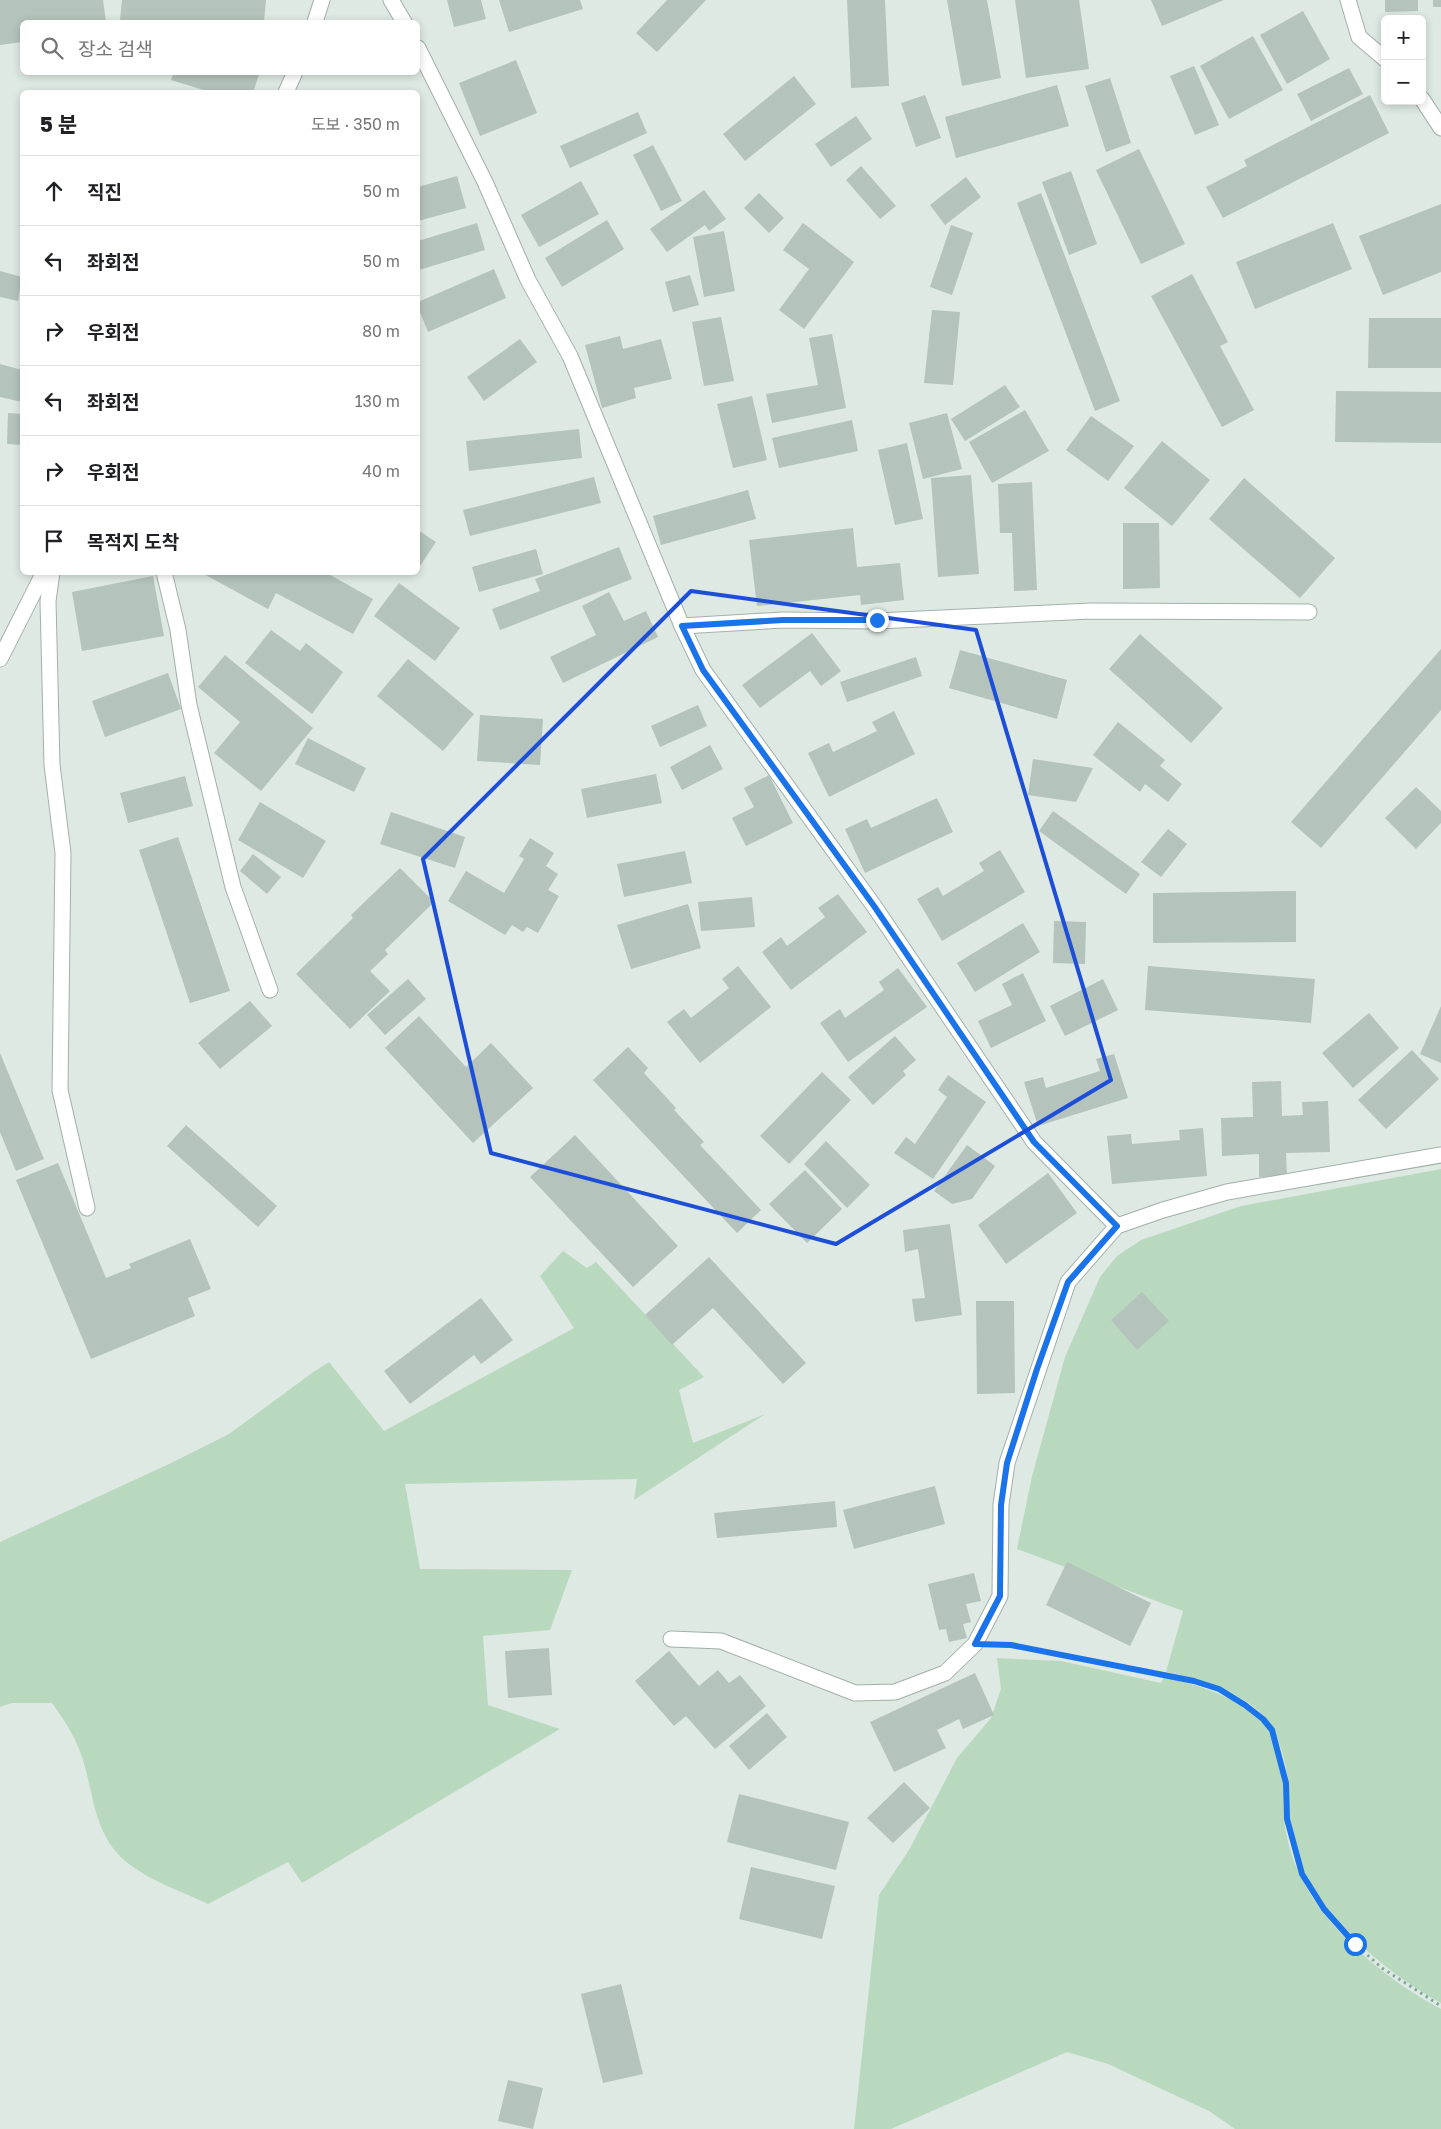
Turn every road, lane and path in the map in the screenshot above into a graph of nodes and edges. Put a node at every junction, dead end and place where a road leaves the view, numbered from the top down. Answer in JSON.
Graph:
{"nodes":[{"id":1,"x":322,"y":0,"type":"edge"},
{"id":2,"x":391,"y":0,"type":"edge"},
{"id":3,"x":1348,"y":0,"type":"edge"},
{"id":4,"x":315,"y":20,"type":"edge"},
{"id":5,"x":403,"y":20,"type":"edge"},
{"id":6,"x":420,"y":52,"type":"edge"},
{"id":7,"x":1381,"y":56,"type":"edge"},
{"id":8,"x":294,"y":75,"type":"edge"},
{"id":9,"x":287,"y":90,"type":"edge"},
{"id":10,"x":1426,"y":105,"type":"edge"},
{"id":11,"x":1441,"y":128,"type":"edge"},
{"id":12,"x":42,"y":575,"type":"edge"},
{"id":13,"x":52,"y":575,"type":"edge"},
{"id":14,"x":165,"y":575,"type":"edge"},
{"id":15,"x":1309,"y":612,"type":"dead end"},
{"id":16,"x":682,"y":626,"type":"junction"},
{"id":17,"x":0,"y":659,"type":"edge"},
{"id":18,"x":270,"y":990,"type":"dead end"},
{"id":19,"x":1441,"y":1155,"type":"edge"},
{"id":20,"x":87,"y":1208,"type":"dead end"},
{"id":21,"x":1117,"y":1226,"type":"junction"},
{"id":22,"x":671,"y":1639,"type":"dead end"},
{"id":23,"x":975,"y":1644,"type":"junction"},
{"id":24,"x":1441,"y":2006,"type":"edge"}],
"edges":[{"from":1,"to":4,"type":"street"},
{"from":2,"to":5,"type":"street"},
{"from":3,"to":7,"type":"street"},
{"from":6,"to":16,"type":"street"},
{"from":8,"to":9,"type":"street"},
{"from":10,"to":11,"type":"street"},
{"from":12,"to":17,"type":"street"},
{"from":13,"to":20,"type":"street"},
{"from":14,"to":18,"type":"street"},
{"from":15,"to":16,"type":"street"},
{"from":16,"to":21,"type":"street"},
{"from":19,"to":21,"type":"street"},
{"from":21,"to":23,"type":"street"},
{"from":22,"to":23,"type":"street"},
{"from":23,"to":24,"type":"path"}]}
